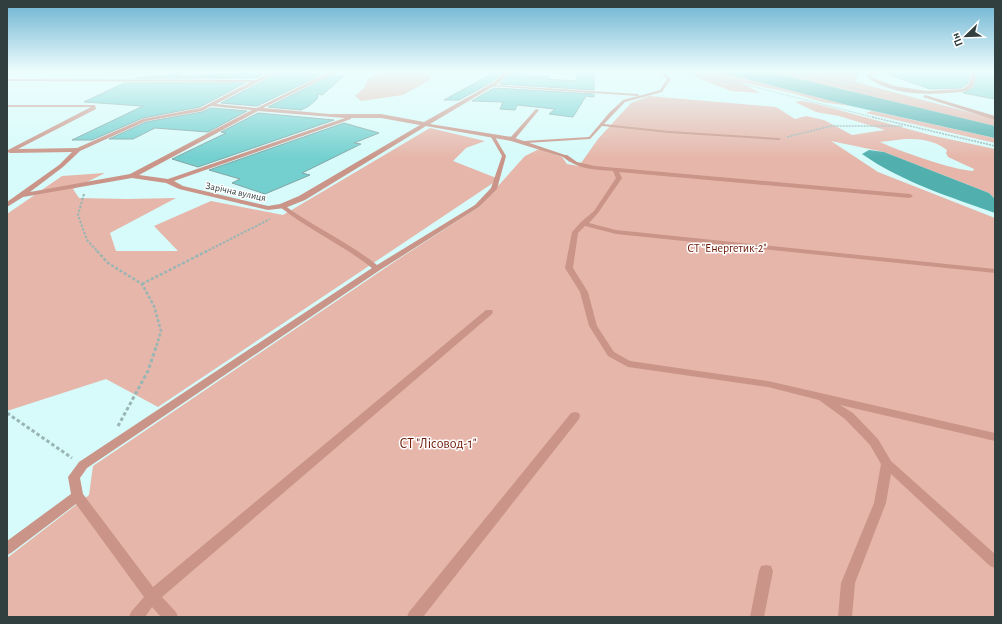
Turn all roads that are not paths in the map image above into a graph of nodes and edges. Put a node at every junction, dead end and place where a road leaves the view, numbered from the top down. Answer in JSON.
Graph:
{"nodes":[{"id":1,"x":220,"y":100,"type":"edge"},
{"id":2,"x":276,"y":100,"type":"edge"},
{"id":3,"x":467,"y":100,"type":"edge"},
{"id":4,"x":627,"y":100,"type":"edge"},
{"id":5,"x":936,"y":100,"type":"edge"},
{"id":6,"x":211,"y":105,"type":"junction"},
{"id":7,"x":7,"y":106,"type":"edge"},
{"id":8,"x":258,"y":109,"type":"junction"},
{"id":9,"x":537,"y":110,"type":"dead end"},
{"id":10,"x":352,"y":116,"type":"junction"},
{"id":11,"x":995,"y":118,"type":"edge"},
{"id":12,"x":429,"y":124,"type":"junction"},
{"id":13,"x":602,"y":125,"type":"junction"},
{"id":14,"x":493,"y":137,"type":"junction"},
{"id":15,"x":512,"y":139,"type":"junction"},
{"id":16,"x":779,"y":139,"type":"road end"},
{"id":17,"x":526,"y":142,"type":"junction"},
{"id":18,"x":78,"y":150,"type":"junction"},
{"id":19,"x":8,"y":151,"type":"edge"},
{"id":20,"x":565,"y":156,"type":"joint"},
{"id":21,"x":615,"y":170,"type":"junction"},
{"id":22,"x":132,"y":176,"type":"junction"},
{"id":23,"x":168,"y":182,"type":"junction"},
{"id":24,"x":23,"y":195,"type":"junction"},
{"id":25,"x":910,"y":196,"type":"dead end"},
{"id":26,"x":7,"y":205,"type":"edge"},
{"id":27,"x":282,"y":206,"type":"junction"},
{"id":28,"x":582,"y":223,"type":"junction"},
{"id":29,"x":377,"y":268,"type":"junction"},
{"id":30,"x":995,"y":271,"type":"edge"},
{"id":31,"x":489,"y":312,"type":"dead end"},
{"id":32,"x":822,"y":397,"type":"junction"},
{"id":33,"x":575,"y":416,"type":"dead end"},
{"id":34,"x":995,"y":437,"type":"edge"},
{"id":35,"x":887,"y":464,"type":"junction"},
{"id":36,"x":77,"y":496,"type":"junction"},
{"id":37,"x":7,"y":549,"type":"edge"},
{"id":38,"x":995,"y":562,"type":"edge"},
{"id":39,"x":766,"y":571,"type":"dead end"},
{"id":40,"x":152,"y":597,"type":"junction"},
{"id":41,"x":136,"y":617,"type":"edge"},
{"id":42,"x":171,"y":617,"type":"edge"},
{"id":43,"x":414,"y":617,"type":"edge"},
{"id":44,"x":757,"y":617,"type":"edge"},
{"id":45,"x":844,"y":617,"type":"edge"}],
"edges":[{"from":1,"to":6,"type":"street"},
{"from":2,"to":8,"type":"street"},
{"from":3,"to":12,"type":"street","name":"Зарічна вулиця"},
{"from":4,"to":13,"type":"lane"},
{"from":5,"to":11,"type":"street"},
{"from":6,"to":8,"type":"street"},
{"from":6,"to":18,"type":"street"},
{"from":7,"to":19,"type":"street"},
{"from":8,"to":10,"type":"street"},
{"from":8,"to":22,"type":"street"},
{"from":9,"to":15,"type":"lane"},
{"from":10,"to":12,"type":"street"},
{"from":10,"to":23,"type":"street","name":"Зарічна вулиця"},
{"from":12,"to":14,"type":"street"},
{"from":12,"to":27,"type":"street","name":"Зарічна вулиця"},
{"from":13,"to":16,"type":"lane"},
{"from":13,"to":17,"type":"lane"},
{"from":14,"to":15,"type":"street"},
{"from":14,"to":29,"type":"lane"},
{"from":15,"to":17,"type":"street"},
{"from":17,"to":20,"type":"street"},
{"from":18,"to":19,"type":"street"},
{"from":18,"to":24,"type":"street"},
{"from":20,"to":21,"type":"lane"},
{"from":21,"to":25,"type":"lane"},
{"from":21,"to":28,"type":"lane"},
{"from":22,"to":23,"type":"street"},
{"from":22,"to":24,"type":"street"},
{"from":23,"to":27,"type":"street","name":"Зарічна вулиця"},
{"from":24,"to":26,"type":"street"},
{"from":27,"to":29,"type":"lane"},
{"from":28,"to":30,"type":"lane"},
{"from":28,"to":32,"type":"lane"},
{"from":29,"to":36,"type":"lane"},
{"from":31,"to":40,"type":"lane"},
{"from":32,"to":34,"type":"lane"},
{"from":32,"to":35,"type":"lane"},
{"from":33,"to":43,"type":"lane"},
{"from":35,"to":38,"type":"lane"},
{"from":35,"to":45,"type":"lane"},
{"from":36,"to":37,"type":"lane"},
{"from":36,"to":40,"type":"lane"},
{"from":39,"to":44,"type":"lane"},
{"from":40,"to":41,"type":"lane"},
{"from":40,"to":42,"type":"lane"}]}
